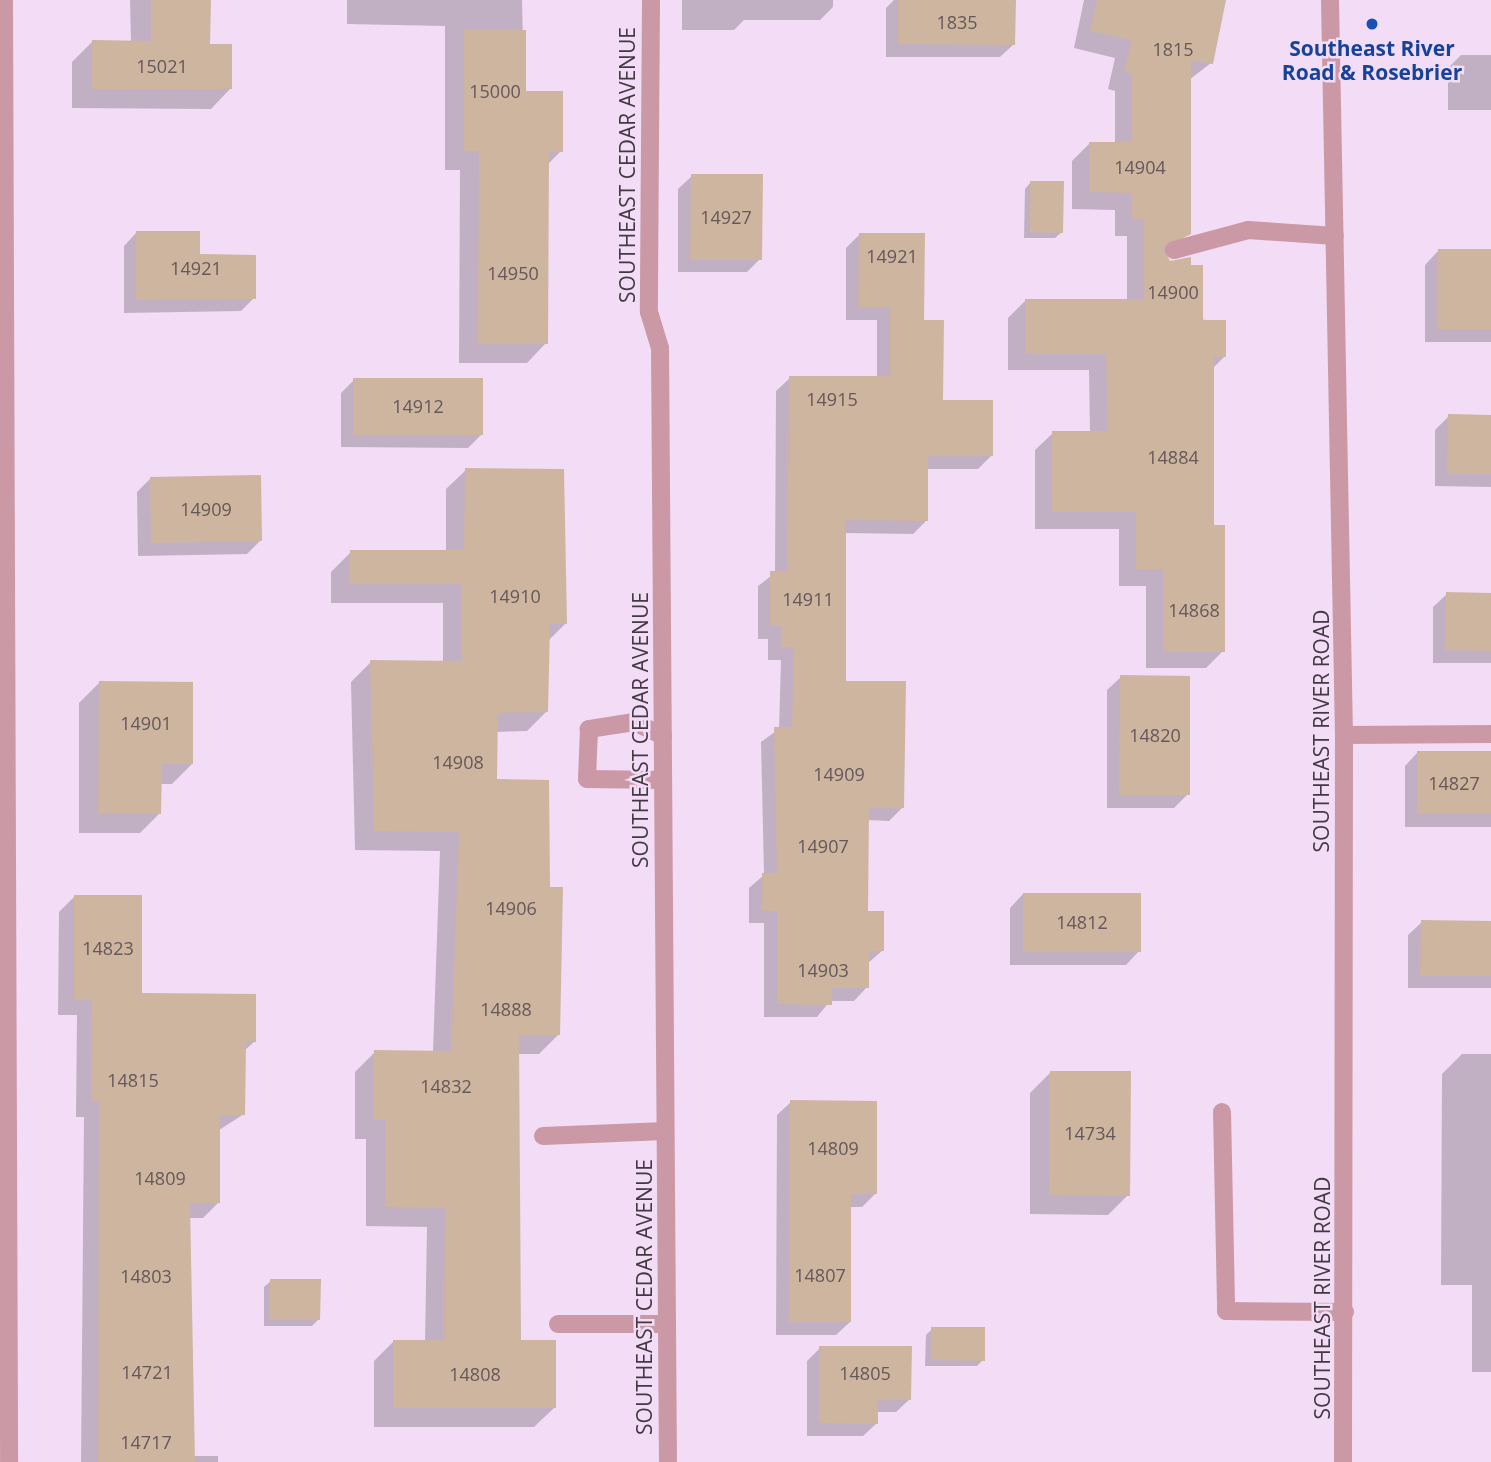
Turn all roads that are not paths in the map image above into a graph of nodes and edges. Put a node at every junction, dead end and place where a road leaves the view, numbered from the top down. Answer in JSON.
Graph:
{"nodes":[{"id":1,"x":5,"y":0,"type":"edge"},
{"id":2,"x":650,"y":0,"type":"edge"},
{"id":3,"x":1330,"y":0,"type":"edge"},
{"id":4,"x":1335,"y":236,"type":"junction"},
{"id":5,"x":1174,"y":250,"type":"dead end"},
{"id":6,"x":1491,"y":734,"type":"edge"},
{"id":7,"x":1343,"y":735,"type":"junction"},
{"id":8,"x":663,"y":736,"type":"junction"},
{"id":9,"x":663,"y":780,"type":"junction"},
{"id":10,"x":1222,"y":1112,"type":"dead end"},
{"id":11,"x":665,"y":1130,"type":"junction"},
{"id":12,"x":543,"y":1136,"type":"dead end"},
{"id":13,"x":1345,"y":1312,"type":"junction"},
{"id":14,"x":558,"y":1324,"type":"dead end"},
{"id":15,"x":667,"y":1324,"type":"junction"},
{"id":16,"x":9,"y":1462,"type":"edge"},
{"id":17,"x":668,"y":1462,"type":"edge"},
{"id":18,"x":1343,"y":1462,"type":"edge"}],
"edges":[{"from":1,"to":16,"type":"street"},
{"from":2,"to":8,"type":"street","name":"SOUTHEAST CEDAR AVENUE"},
{"from":3,"to":4,"type":"street","name":"SOUTHEAST RIVER ROAD"},
{"from":4,"to":5,"type":"street"},
{"from":4,"to":7,"type":"street","name":"SOUTHEAST RIVER ROAD"},
{"from":6,"to":7,"type":"street"},
{"from":7,"to":13,"type":"street","name":"SOUTHEAST RIVER ROAD"},
{"from":8,"to":9,"type":"street","name":"SOUTHEAST CEDAR AVENUE"},
{"from":8,"to":9,"type":"street"},
{"from":9,"to":11,"type":"street","name":"SOUTHEAST CEDAR AVENUE"},
{"from":10,"to":13,"type":"street"},
{"from":11,"to":12,"type":"street"},
{"from":11,"to":15,"type":"street","name":"SOUTHEAST CEDAR AVENUE"},
{"from":13,"to":18,"type":"street","name":"SOUTHEAST RIVER ROAD"},
{"from":14,"to":15,"type":"street"},
{"from":15,"to":17,"type":"street","name":"SOUTHEAST CEDAR AVENUE"}]}
